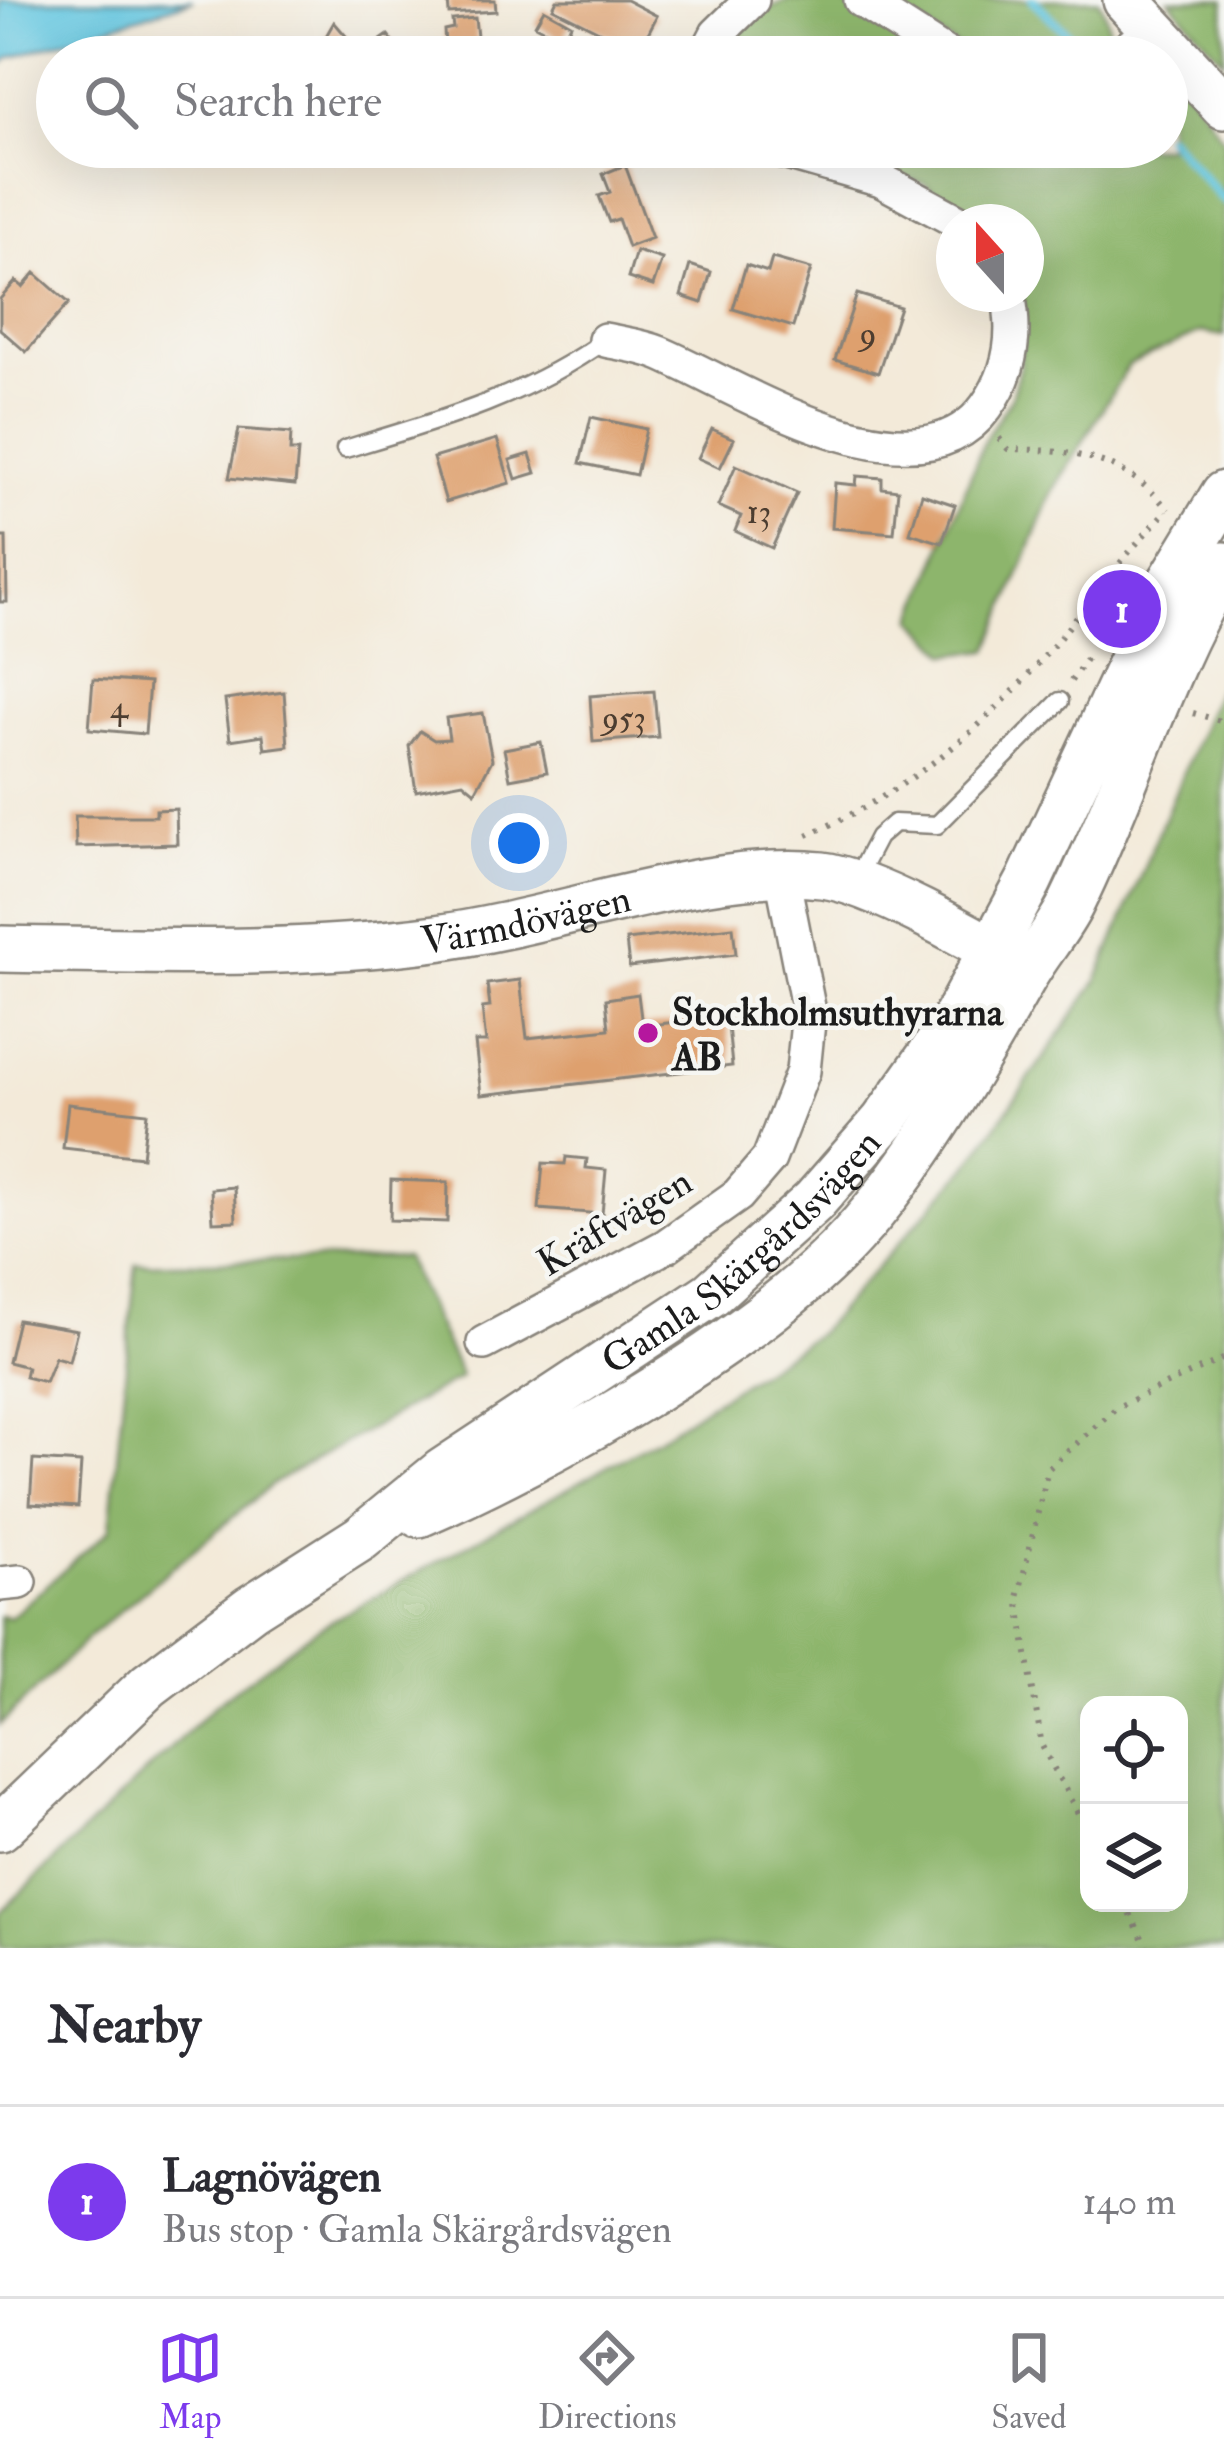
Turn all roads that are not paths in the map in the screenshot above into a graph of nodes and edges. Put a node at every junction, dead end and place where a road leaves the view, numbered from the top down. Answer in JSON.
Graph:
{"nodes":[{"id":1,"x":752,"y":0,"type":"edge"},
{"id":2,"x":861,"y":0,"type":"edge"},
{"id":3,"x":716,"y":36,"type":"edge"},
{"id":4,"x":917,"y":36,"type":"edge"},
{"id":5,"x":1188,"y":67,"type":"edge"},
{"id":6,"x":1224,"y":106,"type":"edge"},
{"id":7,"x":839,"y":168,"type":"edge"},
{"id":8,"x":936,"y":210,"type":"edge"},
{"id":9,"x":1009,"y":312,"type":"edge"},
{"id":10,"x":605,"y":340,"type":"joint"},
{"id":11,"x":345,"y":448,"type":"dead end"},
{"id":12,"x":1224,"y":494,"type":"edge"},
{"id":13,"x":1224,"y":565,"type":"edge"},
{"id":14,"x":1060,"y":701,"type":"road end"},
{"id":15,"x":782,"y":875,"type":"junction"},
{"id":16,"x":853,"y":884,"type":"junction"},
{"id":17,"x":0,"y":949,"type":"edge"},
{"id":18,"x":1010,"y":960,"type":"junction"},
{"id":19,"x":484,"y":1343,"type":"dead end"},
{"id":20,"x":0,"y":1828,"type":"edge"}],
"edges":[{"from":1,"to":3,"type":"street"},
{"from":2,"to":4,"type":"street"},
{"from":5,"to":6,"type":"main road"},
{"from":7,"to":8,"type":"street"},
{"from":9,"to":10,"type":"street"},
{"from":10,"to":11,"type":"lane"},
{"from":12,"to":18,"type":"main road","name":"Gamla Skärgårdsvägen"},
{"from":13,"to":18,"type":"main road","name":"Gamla Skärgårdsvägen"},
{"from":14,"to":16,"type":"lane"},
{"from":15,"to":16,"type":"main road","name":"Värmdövägen"},
{"from":15,"to":17,"type":"main road","name":"Värmdövägen"},
{"from":15,"to":19,"type":"street","name":"Kräftvägen"},
{"from":16,"to":18,"type":"main road","name":"Värmdövägen"},
{"from":18,"to":20,"type":"main road","name":"Gamla Skärgårdsvägen"}]}
